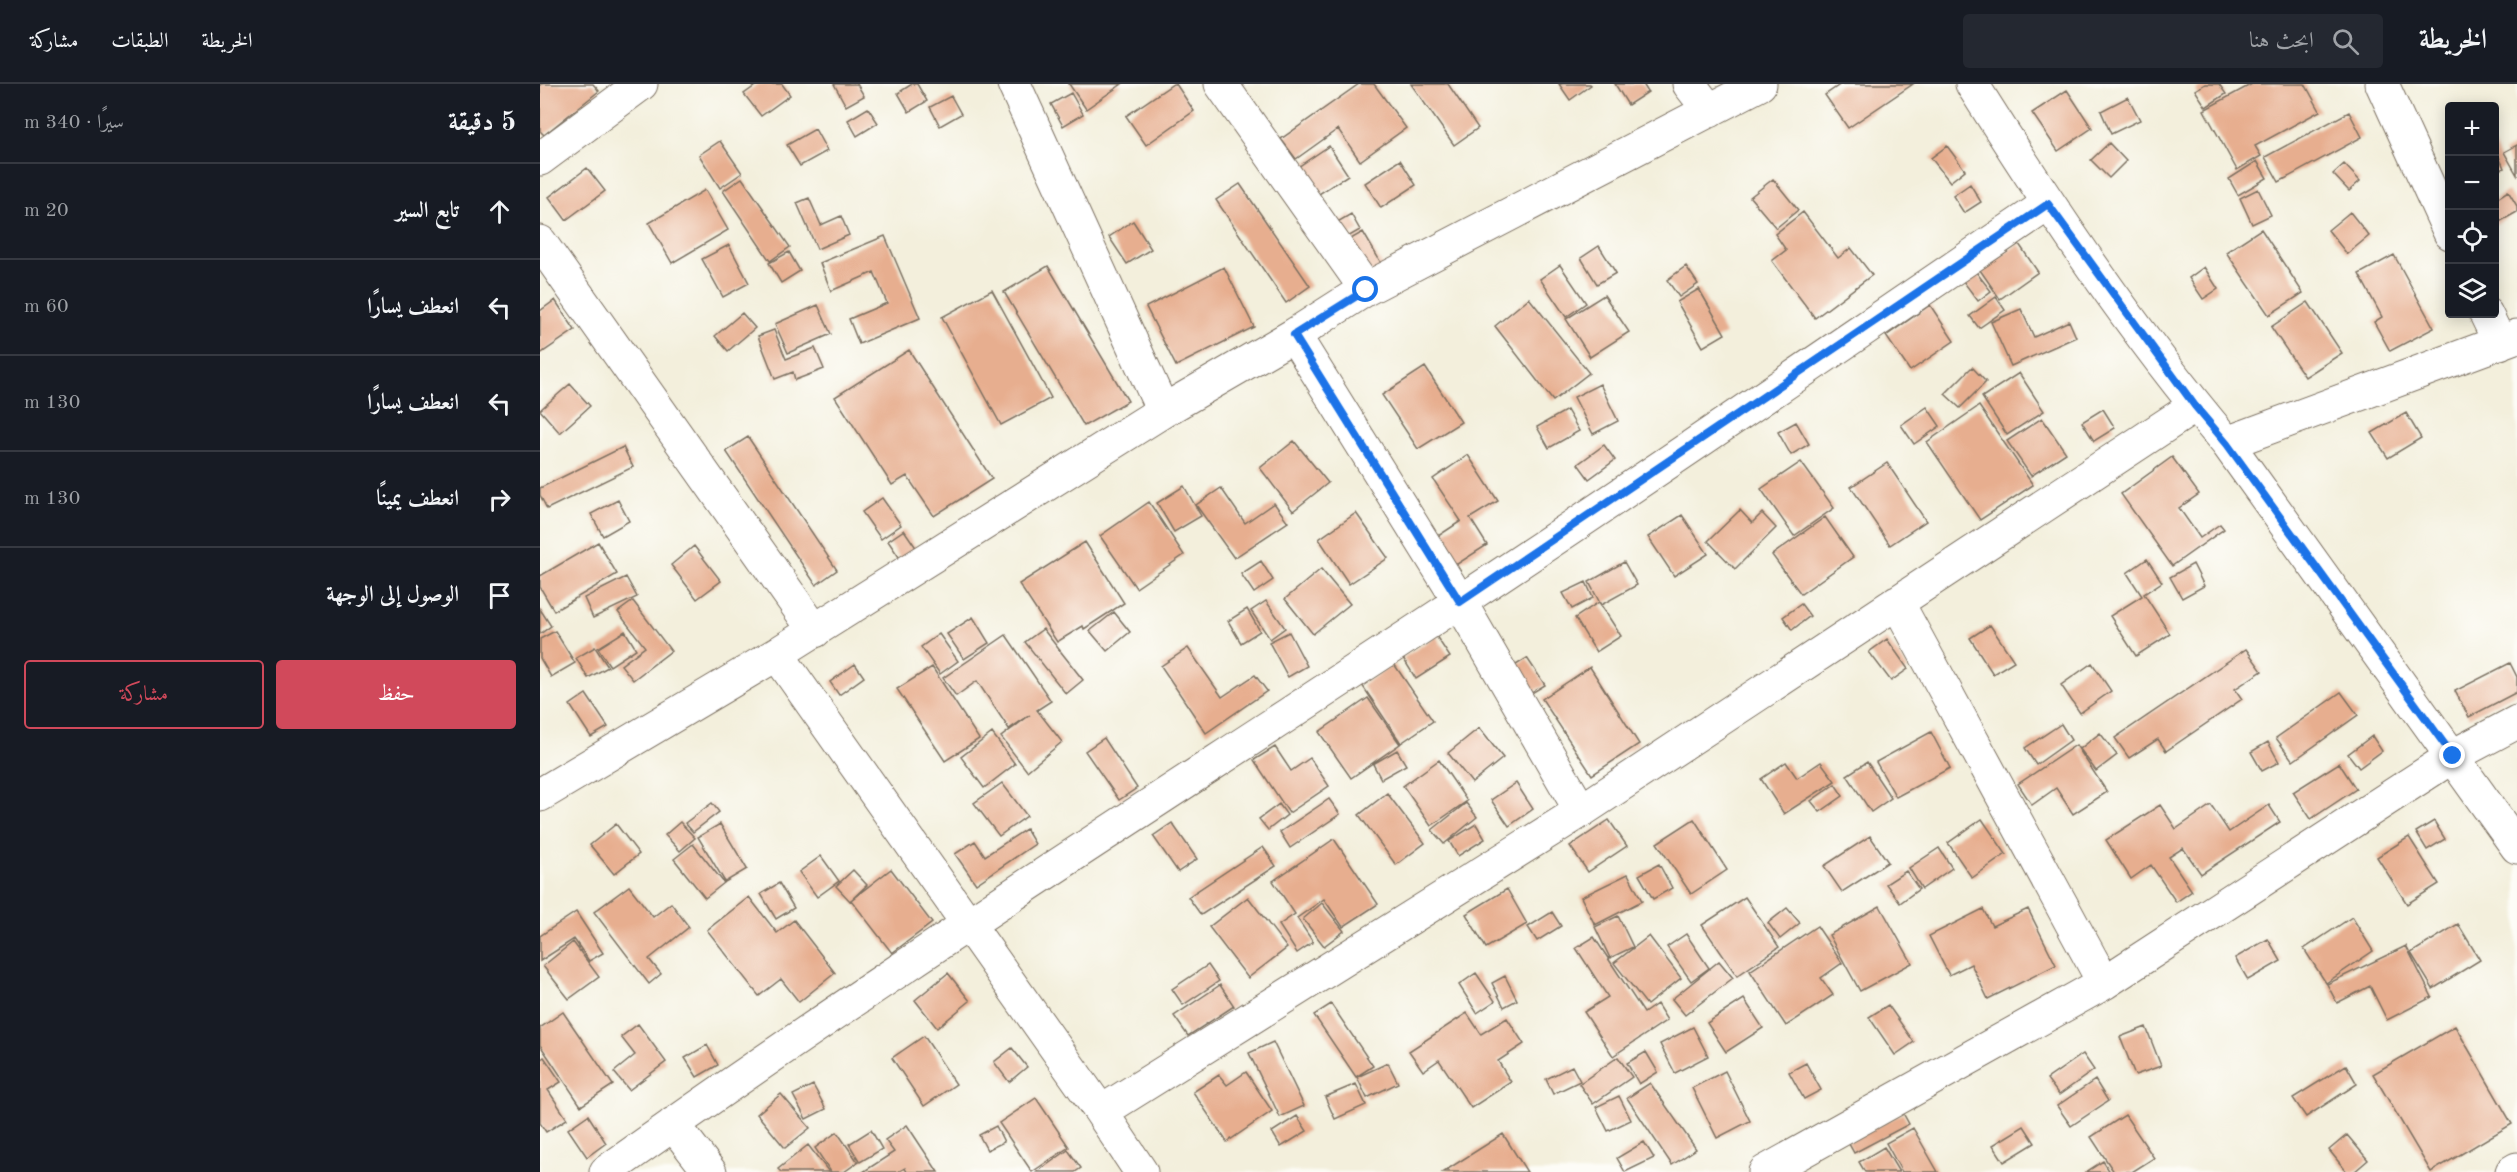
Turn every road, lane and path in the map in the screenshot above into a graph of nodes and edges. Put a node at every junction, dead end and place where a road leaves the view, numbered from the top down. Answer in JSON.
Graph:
{"nodes":[{"id":1,"x":641,"y":84,"type":"edge"},
{"id":2,"x":1014,"y":84,"type":"edge"},
{"id":3,"x":1221,"y":84,"type":"edge"},
{"id":4,"x":1689,"y":84,"type":"edge"},
{"id":5,"x":1760,"y":84,"type":"edge"},
{"id":6,"x":1972,"y":84,"type":"edge"},
{"id":7,"x":2382,"y":84,"type":"edge"},
{"id":8,"x":1710,"y":111,"type":"junction"},
{"id":9,"x":540,"y":159,"type":"edge"},
{"id":10,"x":2048,"y":204,"type":"junction"},
{"id":11,"x":2445,"y":222,"type":"edge"},
{"id":12,"x":540,"y":242,"type":"edge"},
{"id":13,"x":1366,"y":290,"type":"junction"},
{"id":14,"x":2489,"y":318,"type":"edge"},
{"id":15,"x":1294,"y":335,"type":"junction"},
{"id":16,"x":2508,"y":340,"type":"edge"},
{"id":17,"x":2195,"y":406,"type":"junction"},
{"id":18,"x":1163,"y":411,"type":"junction"},
{"id":19,"x":2227,"y":444,"type":"junction"},
{"id":20,"x":1460,"y":602,"type":"junction"},
{"id":21,"x":1897,"y":602,"type":"junction"},
{"id":22,"x":815,"y":631,"type":"junction"},
{"id":23,"x":777,"y":654,"type":"junction"},
{"id":24,"x":2517,"y":722,"type":"edge"},
{"id":25,"x":2453,"y":756,"type":"junction"},
{"id":26,"x":540,"y":795,"type":"edge"},
{"id":27,"x":1581,"y":811,"type":"junction"},
{"id":28,"x":2517,"y":847,"type":"edge"},
{"id":29,"x":967,"y":926,"type":"junction"},
{"id":30,"x":2104,"y":982,"type":"junction"},
{"id":31,"x":1101,"y":1112,"type":"junction"},
{"id":32,"x":673,"y":1124,"type":"junction"},
{"id":33,"x":2517,"y":1169,"type":"edge"},
{"id":34,"x":606,"y":1172,"type":"edge"},
{"id":35,"x":710,"y":1172,"type":"edge"},
{"id":36,"x":1141,"y":1172,"type":"edge"},
{"id":37,"x":1765,"y":1172,"type":"edge"},
{"id":38,"x":2512,"y":1172,"type":"edge"}],
"edges":[{"from":1,"to":9,"type":"street"},
{"from":2,"to":18,"type":"street"},
{"from":3,"to":13,"type":"street"},
{"from":4,"to":8,"type":"street"},
{"from":5,"to":8,"type":"street"},
{"from":6,"to":10,"type":"street"},
{"from":7,"to":11,"type":"street"},
{"from":8,"to":13,"type":"street"},
{"from":10,"to":17,"type":"street"},
{"from":10,"to":20,"type":"street"},
{"from":12,"to":22,"type":"street"},
{"from":13,"to":15,"type":"street"},
{"from":14,"to":16,"type":"street"},
{"from":15,"to":18,"type":"street"},
{"from":15,"to":20,"type":"street"},
{"from":16,"to":19,"type":"street"},
{"from":17,"to":19,"type":"street"},
{"from":17,"to":21,"type":"street"},
{"from":18,"to":22,"type":"street"},
{"from":19,"to":25,"type":"street"},
{"from":20,"to":27,"type":"street"},
{"from":20,"to":29,"type":"street"},
{"from":21,"to":27,"type":"street"},
{"from":21,"to":30,"type":"street"},
{"from":22,"to":23,"type":"street"},
{"from":23,"to":26,"type":"street"},
{"from":23,"to":29,"type":"street"},
{"from":24,"to":25,"type":"street"},
{"from":25,"to":28,"type":"street"},
{"from":25,"to":30,"type":"street"},
{"from":27,"to":31,"type":"street"},
{"from":29,"to":31,"type":"street"},
{"from":29,"to":32,"type":"street"},
{"from":30,"to":37,"type":"street"},
{"from":31,"to":36,"type":"street"},
{"from":32,"to":34,"type":"street"},
{"from":32,"to":35,"type":"street"},
{"from":33,"to":38,"type":"street"}]}
